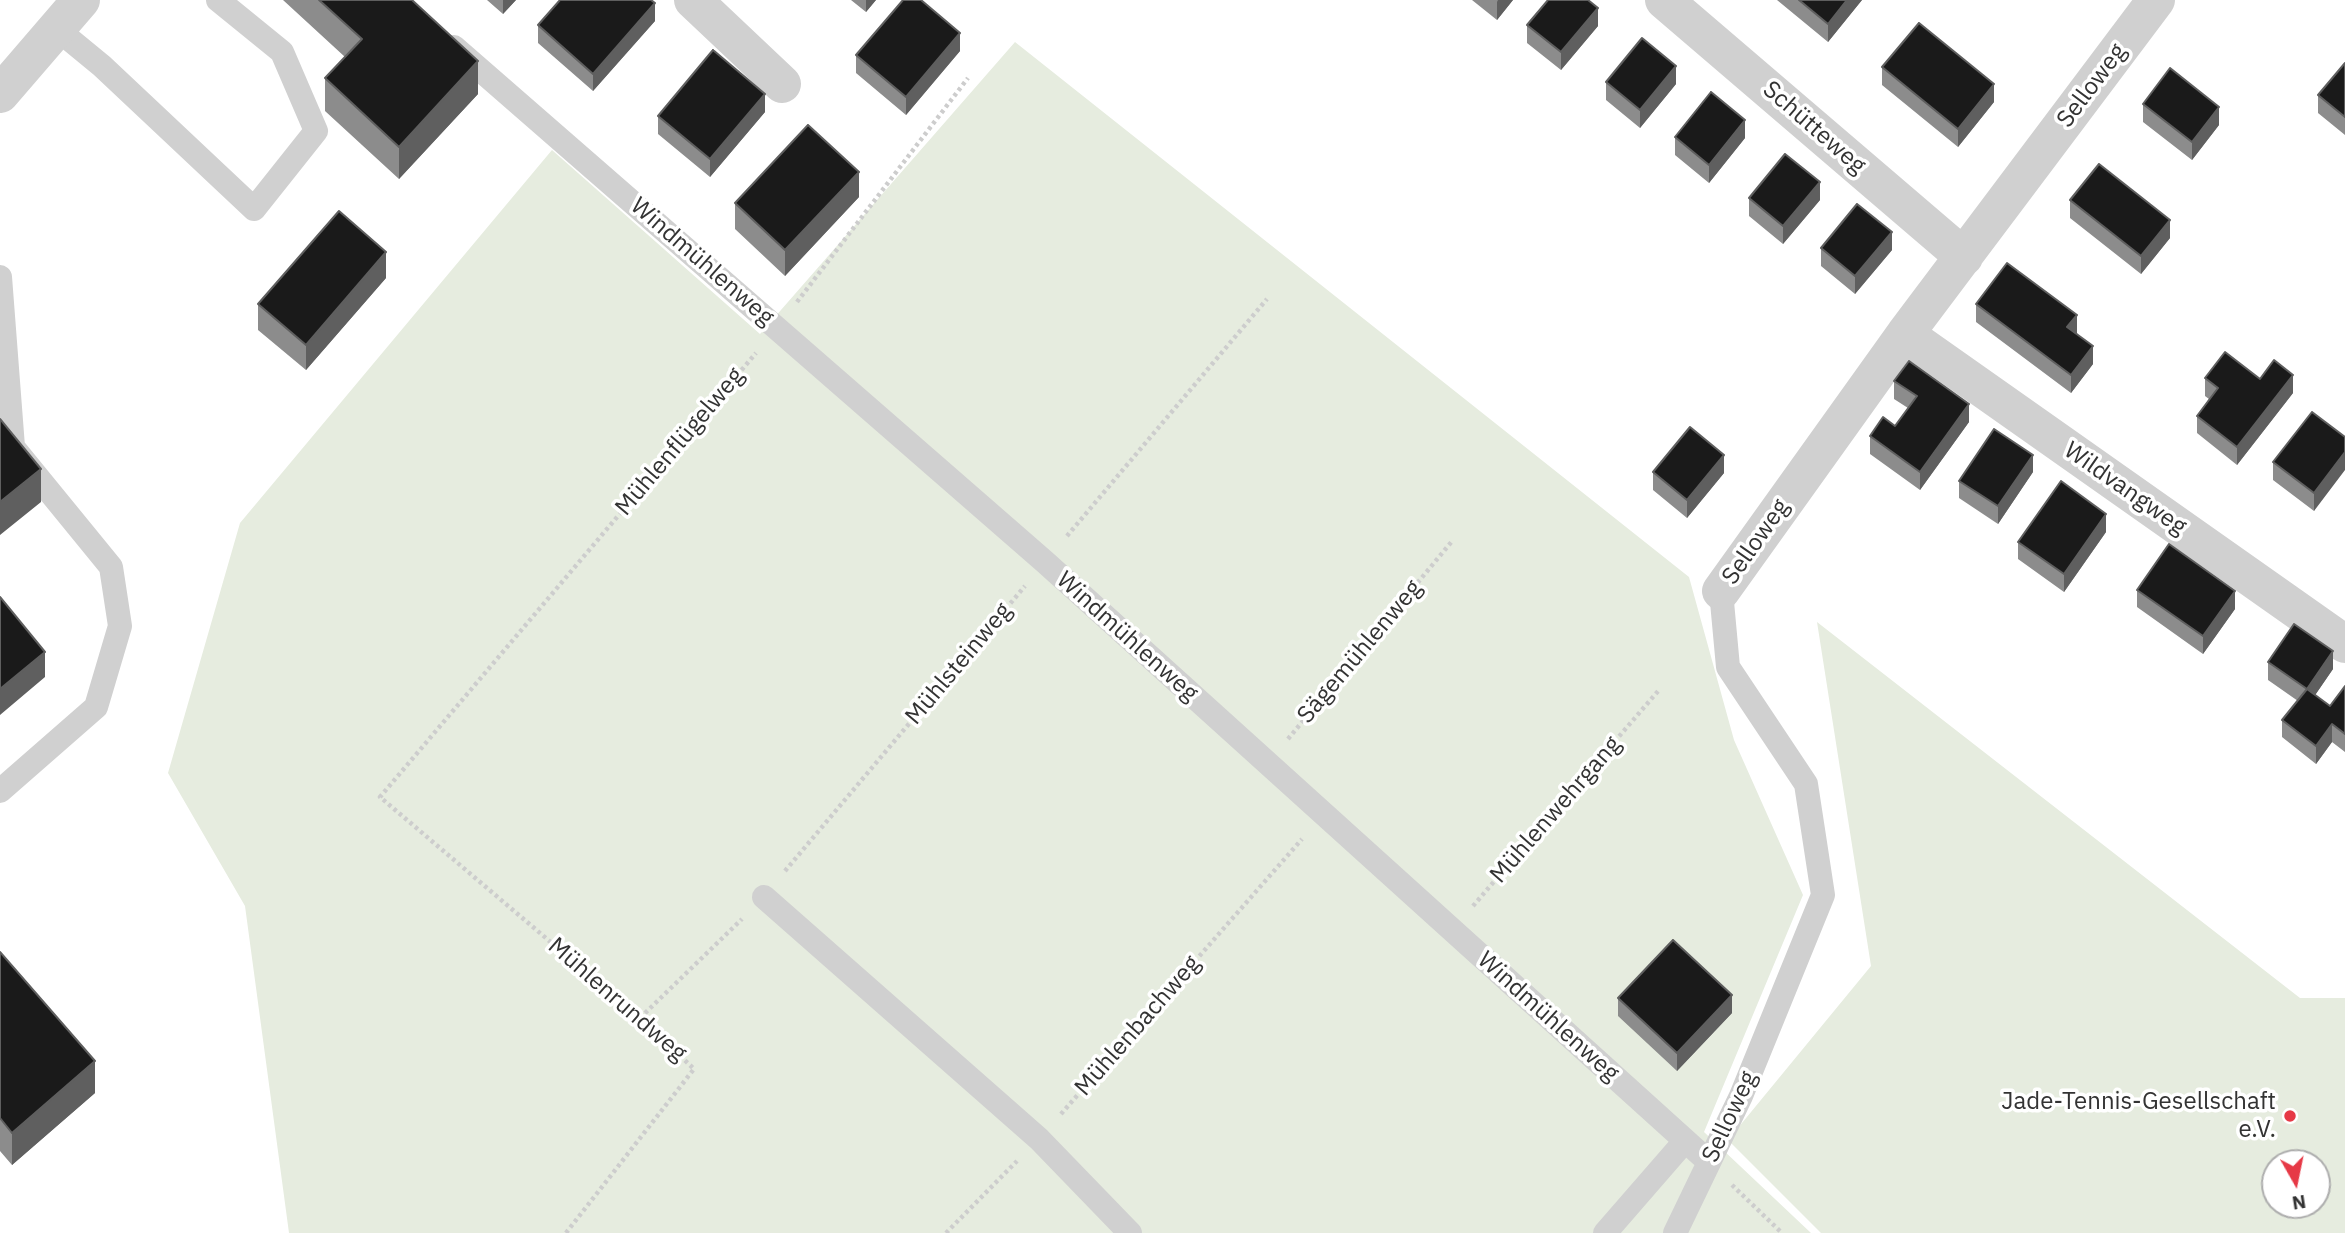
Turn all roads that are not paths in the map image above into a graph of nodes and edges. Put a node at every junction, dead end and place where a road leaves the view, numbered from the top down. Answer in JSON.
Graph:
{"nodes":[{"id":1,"x":218,"y":0,"type":"edge"},
{"id":2,"x":693,"y":0,"type":"edge"},
{"id":3,"x":1664,"y":0,"type":"edge"},
{"id":4,"x":2156,"y":0,"type":"edge"},
{"id":5,"x":69,"y":14,"type":"edge"},
{"id":6,"x":432,"y":27,"type":"edge"},
{"id":7,"x":782,"y":84,"type":"dead end"},
{"id":8,"x":0,"y":94,"type":"edge"},
{"id":9,"x":1964,"y":257,"type":"junction"},
{"id":10,"x":0,"y":277,"type":"edge"},
{"id":11,"x":1905,"y":334,"type":"junction"},
{"id":12,"x":1721,"y":591,"type":"joint"},
{"id":13,"x":2345,"y":644,"type":"edge"},
{"id":14,"x":0,"y":791,"type":"edge"},
{"id":15,"x":764,"y":897,"type":"road end"},
{"id":16,"x":1685,"y":1141,"type":"junction"},
{"id":17,"x":1709,"y":1162,"type":"junction"},
{"id":18,"x":1130,"y":1233,"type":"edge"},
{"id":19,"x":1605,"y":1233,"type":"edge"},
{"id":20,"x":1675,"y":1233,"type":"edge"}],
"edges":[{"from":1,"to":5,"type":"lane"},
{"from":2,"to":7,"type":"street"},
{"from":3,"to":9,"type":"street","name":"Schütteweg"},
{"from":4,"to":9,"type":"street","name":"Selloweg"},
{"from":5,"to":8,"type":"street"},
{"from":6,"to":16,"type":"lane","name":"Windmühlenweg"},
{"from":9,"to":11,"type":"street","name":"Selloweg"},
{"from":10,"to":14,"type":"lane"},
{"from":11,"to":12,"type":"street","name":"Selloweg"},
{"from":11,"to":13,"type":"street","name":"Wildvangweg"},
{"from":12,"to":17,"type":"lane","name":"Selloweg"},
{"from":15,"to":18,"type":"lane"},
{"from":16,"to":17,"type":"lane","name":"Windmühlenweg"},
{"from":16,"to":19,"type":"lane"},
{"from":17,"to":20,"type":"lane","name":"Selloweg"}]}
